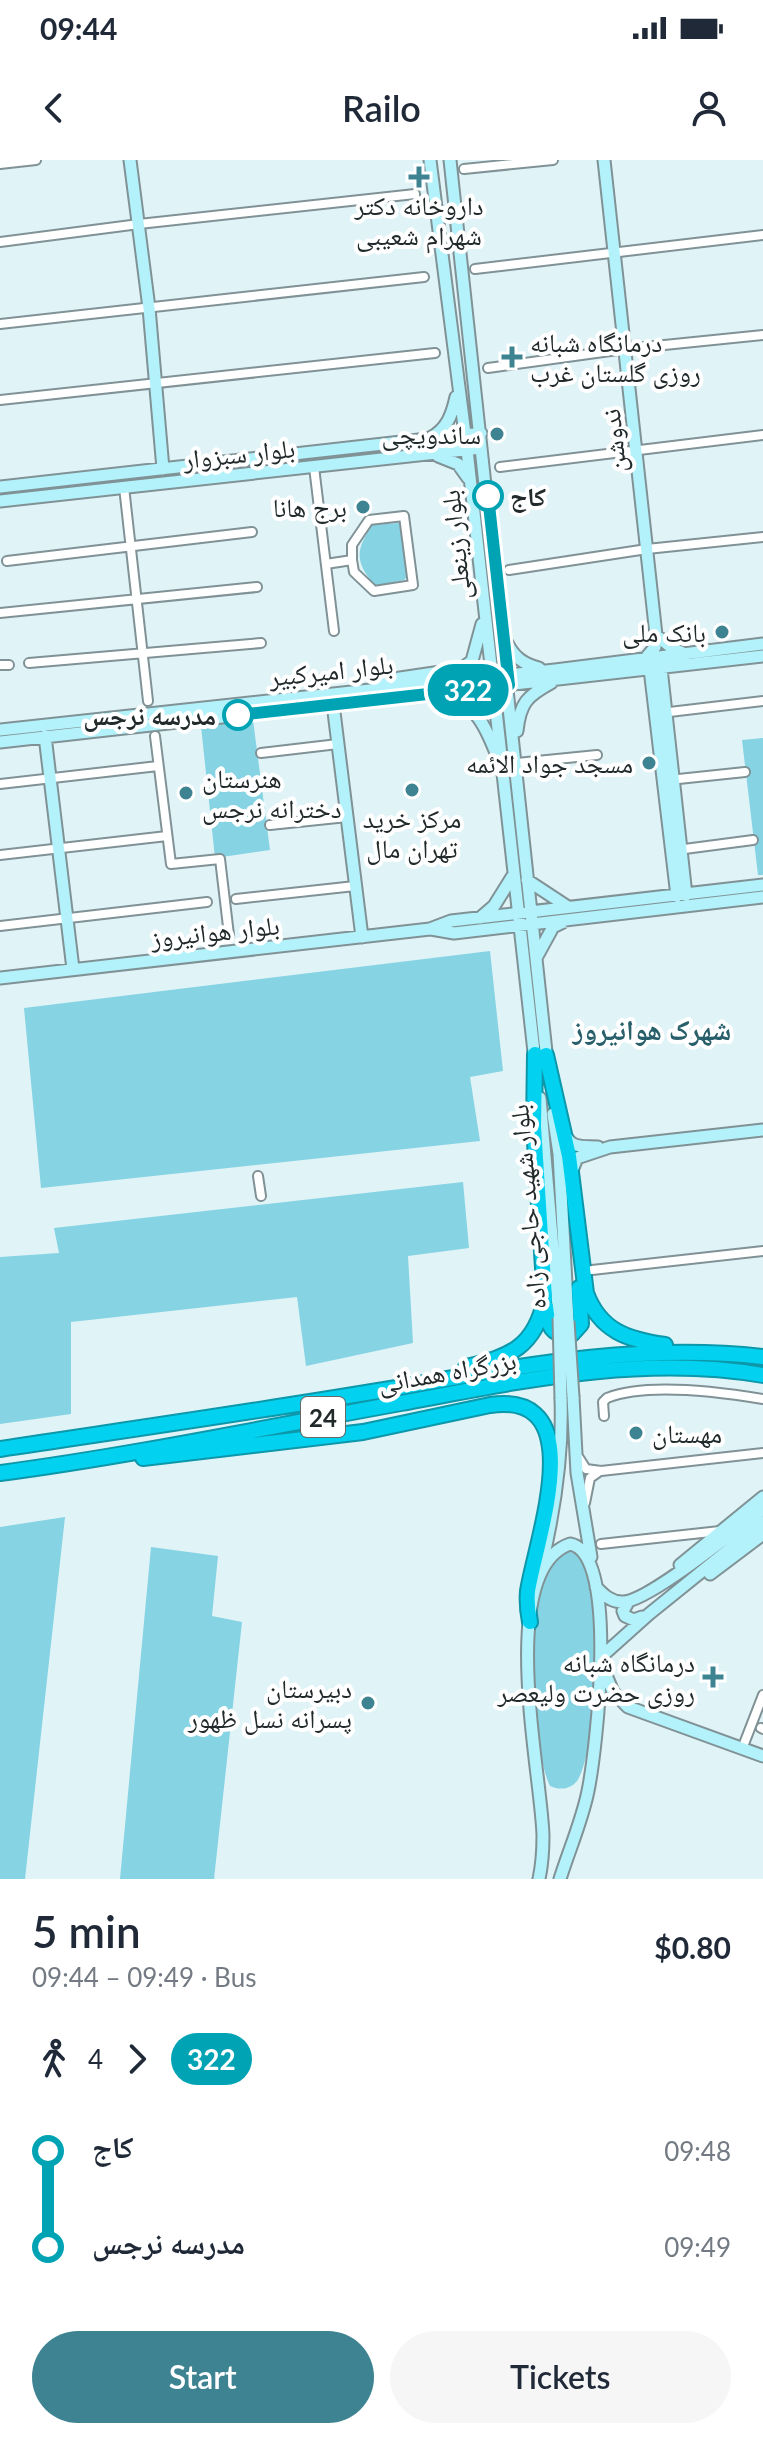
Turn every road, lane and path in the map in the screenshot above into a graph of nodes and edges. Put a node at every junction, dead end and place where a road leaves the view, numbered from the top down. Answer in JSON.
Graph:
{"nodes":[{"id":1,"x":36,"y":160,"type":"edge"},
{"id":2,"x":130,"y":160,"type":"edge"},
{"id":3,"x":430,"y":160,"type":"edge"},
{"id":4,"x":450,"y":160,"type":"edge"},
{"id":5,"x":553,"y":160,"type":"edge"},
{"id":6,"x":604,"y":160,"type":"edge"},
{"id":7,"x":0,"y":164,"type":"edge"},
{"id":8,"x":464,"y":169,"type":"dead end"},
{"id":9,"x":415,"y":194,"type":"dead end"},
{"id":10,"x":139,"y":224,"type":"junction"},
{"id":11,"x":763,"y":235,"type":"edge"},
{"id":12,"x":0,"y":242,"type":"edge"},
{"id":13,"x":614,"y":252,"type":"junction"},
{"id":14,"x":475,"y":269,"type":"dead end"},
{"id":15,"x":424,"y":277,"type":"dead end"},
{"id":16,"x":149,"y":308,"type":"junction"},
{"id":17,"x":0,"y":324,"type":"edge"},
{"id":18,"x":763,"y":335,"type":"edge"},
{"id":19,"x":625,"y":349,"type":"junction"},
{"id":20,"x":435,"y":353,"type":"dead end"},
{"id":21,"x":488,"y":368,"type":"dead end"},
{"id":22,"x":154,"y":383,"type":"junction"},
{"id":23,"x":458,"y":385,"type":"junction"},
{"id":24,"x":0,"y":400,"type":"edge"},
{"id":25,"x":481,"y":433,"type":"junction"},
{"id":26,"x":464,"y":435,"type":"junction"},
{"id":27,"x":763,"y":435,"type":"edge"},
{"id":28,"x":427,"y":439,"type":"junction"},
{"id":29,"x":483,"y":448,"type":"junction"},
{"id":30,"x":636,"y":449,"type":"junction"},
{"id":31,"x":467,"y":450,"type":"junction"},
{"id":32,"x":430,"y":454,"type":"junction"},
{"id":33,"x":314,"y":467,"type":"junction"},
{"id":34,"x":500,"y":467,"type":"dead end"},
{"id":35,"x":163,"y":469,"type":"junction"},
{"id":36,"x":470,"y":482,"type":"junction"},
{"id":37,"x":0,"y":487,"type":"edge"},
{"id":38,"x":124,"y":487,"type":"junction"},
{"id":39,"x":0,"y":501,"type":"edge"},
{"id":40,"x":252,"y":532,"type":"dead end"},
{"id":41,"x":763,"y":537,"type":"edge"},
{"id":42,"x":131,"y":546,"type":"junction"},
{"id":43,"x":647,"y":549,"type":"junction"},
{"id":44,"x":352,"y":560,"type":"junction"},
{"id":45,"x":7,"y":561,"type":"dead end"},
{"id":46,"x":326,"y":564,"type":"junction"},
{"id":47,"x":509,"y":570,"type":"dead end"},
{"id":48,"x":257,"y":587,"type":"dead end"},
{"id":49,"x":136,"y":601,"type":"junction"},
{"id":50,"x":485,"y":611,"type":"junction"},
{"id":51,"x":499,"y":611,"type":"junction"},
{"id":52,"x":0,"y":613,"type":"edge"},
{"id":53,"x":334,"y":631,"type":"dead end"},
{"id":54,"x":656,"y":635,"type":"junction"},
{"id":55,"x":261,"y":643,"type":"dead end"},
{"id":56,"x":763,"y":644,"type":"edge"},
{"id":57,"x":685,"y":654,"type":"junction"},
{"id":58,"x":142,"y":655,"type":"junction"},
{"id":59,"x":763,"y":656,"type":"edge"},
{"id":60,"x":29,"y":663,"type":"dead end"},
{"id":61,"x":652,"y":665,"type":"junction"},
{"id":62,"x":556,"y":675,"type":"junction"},
{"id":63,"x":508,"y":680,"type":"junction"},
{"id":64,"x":493,"y":681,"type":"junction"},
{"id":65,"x":406,"y":697,"type":"junction"},
{"id":66,"x":333,"y":698,"type":"junction"},
{"id":67,"x":148,"y":701,"type":"dead end"},
{"id":68,"x":763,"y":701,"type":"edge"},
{"id":69,"x":661,"y":713,"type":"junction"},
{"id":70,"x":0,"y":730,"type":"edge"},
{"id":71,"x":45,"y":736,"type":"junction"},
{"id":72,"x":155,"y":736,"type":"dead end"},
{"id":73,"x":0,"y":742,"type":"edge"},
{"id":74,"x":338,"y":744,"type":"junction"},
{"id":75,"x":261,"y":753,"type":"dead end"},
{"id":76,"x":597,"y":755,"type":"dead end"},
{"id":77,"x":158,"y":766,"type":"junction"},
{"id":78,"x":502,"y":767,"type":"junction"},
{"id":79,"x":518,"y":767,"type":"junction"},
{"id":80,"x":745,"y":772,"type":"dead end"},
{"id":81,"x":50,"y":779,"type":"junction"},
{"id":82,"x":668,"y":780,"type":"junction"},
{"id":83,"x":0,"y":784,"type":"edge"},
{"id":84,"x":347,"y":817,"type":"junction"},
{"id":85,"x":270,"y":825,"type":"dead end"},
{"id":86,"x":167,"y":836,"type":"junction"},
{"id":87,"x":753,"y":840,"type":"dead end"},
{"id":88,"x":58,"y":849,"type":"junction"},
{"id":89,"x":676,"y":850,"type":"junction"},
{"id":90,"x":0,"y":855,"type":"edge"},
{"id":91,"x":514,"y":873,"type":"junction"},
{"id":92,"x":527,"y":880,"type":"junction"},
{"id":93,"x":763,"y":885,"type":"edge"},
{"id":94,"x":355,"y":886,"type":"junction"},
{"id":95,"x":681,"y":895,"type":"junction"},
{"id":96,"x":763,"y":897,"type":"edge"},
{"id":97,"x":236,"y":899,"type":"dead end"},
{"id":98,"x":207,"y":902,"type":"dead end"},
{"id":99,"x":568,"y":908,"type":"junction"},
{"id":100,"x":480,"y":918,"type":"junction"},
{"id":101,"x":66,"y":919,"type":"junction"},
{"id":102,"x":526,"y":920,"type":"junction"},
{"id":103,"x":567,"y":920,"type":"junction"},
{"id":104,"x":0,"y":926,"type":"edge"},
{"id":105,"x":430,"y":929,"type":"junction"},
{"id":106,"x":229,"y":935,"type":"dead end"},
{"id":107,"x":362,"y":937,"type":"junction"},
{"id":108,"x":535,"y":959,"type":"junction"},
{"id":109,"x":73,"y":969,"type":"junction"},
{"id":110,"x":2,"y":977,"type":"edge"},
{"id":111,"x":540,"y":1054,"type":"junction"},
{"id":112,"x":563,"y":1128,"type":"junction"},
{"id":113,"x":763,"y":1130,"type":"edge"},
{"id":114,"x":610,"y":1147,"type":"junction"},
{"id":115,"x":570,"y":1174,"type":"junction"},
{"id":116,"x":258,"y":1176,"type":"dead end"},
{"id":117,"x":261,"y":1196,"type":"dead end"},
{"id":118,"x":574,"y":1213,"type":"junction"},
{"id":119,"x":763,"y":1251,"type":"edge"},
{"id":120,"x":592,"y":1270,"type":"dead end"},
{"id":121,"x":545,"y":1299,"type":"junction"},
{"id":122,"x":721,"y":1352,"type":"junction"},
{"id":123,"x":763,"y":1357,"type":"edge"},
{"id":124,"x":763,"y":1375,"type":"edge"},
{"id":125,"x":567,"y":1398,"type":"junction"},
{"id":126,"x":763,"y":1399,"type":"edge"},
{"id":127,"x":604,"y":1416,"type":"dead end"},
{"id":128,"x":220,"y":1417,"type":"junction"},
{"id":129,"x":576,"y":1446,"type":"junction"},
{"id":130,"x":0,"y":1449,"type":"edge"},
{"id":131,"x":763,"y":1453,"type":"edge"},
{"id":132,"x":75,"y":1463,"type":"junction"},
{"id":133,"x":601,"y":1471,"type":"junction"},
{"id":134,"x":0,"y":1473,"type":"edge"},
{"id":135,"x":763,"y":1497,"type":"edge"},
{"id":136,"x":763,"y":1509,"type":"edge"},
{"id":137,"x":585,"y":1519,"type":"junction"},
{"id":138,"x":763,"y":1522,"type":"edge"},
{"id":139,"x":721,"y":1531,"type":"junction"},
{"id":140,"x":763,"y":1534,"type":"edge"},
{"id":141,"x":601,"y":1544,"type":"dead end"},
{"id":142,"x":593,"y":1569,"type":"junction"},
{"id":143,"x":538,"y":1579,"type":"junction"},
{"id":144,"x":665,"y":1581,"type":"junction"},
{"id":145,"x":596,"y":1587,"type":"junction"},
{"id":146,"x":675,"y":1593,"type":"junction"},
{"id":147,"x":628,"y":1602,"type":"junction"},
{"id":148,"x":649,"y":1614,"type":"junction"},
{"id":149,"x":530,"y":1622,"type":"junction"},
{"id":150,"x":601,"y":1659,"type":"junction"},
{"id":151,"x":763,"y":1695,"type":"edge"},
{"id":152,"x":742,"y":1749,"type":"junction"},
{"id":153,"x":763,"y":1756,"type":"edge"},
{"id":154,"x":539,"y":1879,"type":"edge"},
{"id":155,"x":560,"y":1879,"type":"edge"}],
"edges":[{"from":1,"to":7,"type":"street"},
{"from":2,"to":10,"type":"main road"},
{"from":3,"to":23,"type":"main road","name":"بلوار زینعلی"},
{"from":4,"to":25,"type":"main road","name":"بلوار زینعلی"},
{"from":5,"to":8,"type":"street"},
{"from":6,"to":13,"type":"main road","name":"ندوشن"},
{"from":9,"to":10,"type":"street"},
{"from":10,"to":12,"type":"street"},
{"from":10,"to":16,"type":"main road"},
{"from":11,"to":13,"type":"street"},
{"from":13,"to":14,"type":"street"},
{"from":13,"to":19,"type":"main road","name":"ندوشن"},
{"from":15,"to":16,"type":"street"},
{"from":16,"to":17,"type":"street"},
{"from":16,"to":22,"type":"main road"},
{"from":18,"to":19,"type":"street"},
{"from":19,"to":21,"type":"street"},
{"from":19,"to":30,"type":"main road","name":"ندوشن"},
{"from":20,"to":22,"type":"street"},
{"from":22,"to":24,"type":"street"},
{"from":22,"to":35,"type":"main road"},
{"from":23,"to":26,"type":"main road","name":"بلوار زینعلی"},
{"from":23,"to":28,"type":"main road"},
{"from":25,"to":26,"type":"main road","name":"بلوار سبزوار"},
{"from":25,"to":29,"type":"main road","name":"بلوار زینعلی"},
{"from":26,"to":28,"type":"main road","name":"بلوار سبزوار"},
{"from":26,"to":31,"type":"main road","name":"بلوار زینعلی"},
{"from":27,"to":30,"type":"street"},
{"from":28,"to":35,"type":"main road","name":"بلوار سبزوار"},
{"from":29,"to":31,"type":"main road","name":"بلوار سبزوار"},
{"from":29,"to":51,"type":"main road","name":"بلوار زینعلی"},
{"from":30,"to":34,"type":"street"},
{"from":30,"to":43,"type":"main road","name":"ندوشن"},
{"from":31,"to":32,"type":"main road","name":"بلوار سبزوار"},
{"from":31,"to":36,"type":"main road","name":"بلوار زینعلی"},
{"from":32,"to":33,"type":"main road","name":"بلوار سبزوار"},
{"from":32,"to":36,"type":"main road"},
{"from":33,"to":38,"type":"main road","name":"بلوار سبزوار"},
{"from":33,"to":46,"type":"street"},
{"from":35,"to":37,"type":"main road","name":"بلوار سبزوار"},
{"from":36,"to":50,"type":"main road","name":"بلوار زینعلی"},
{"from":38,"to":39,"type":"main road","name":"بلوار سبزوار"},
{"from":38,"to":42,"type":"street"},
{"from":40,"to":42,"type":"street"},
{"from":41,"to":43,"type":"street"},
{"from":42,"to":45,"type":"street"},
{"from":42,"to":49,"type":"street"},
{"from":43,"to":47,"type":"street"},
{"from":43,"to":54,"type":"main road","name":"ندوشن"},
{"from":44,"to":44,"type":"street"},
{"from":44,"to":46,"type":"street"},
{"from":46,"to":53,"type":"street"},
{"from":48,"to":49,"type":"street"},
{"from":49,"to":52,"type":"street"},
{"from":49,"to":58,"type":"street"},
{"from":50,"to":64,"type":"main road","name":"بلوار زینعلی"},
{"from":50,"to":66,"type":"main road"},
{"from":51,"to":62,"type":"main road"},
{"from":51,"to":63,"type":"main road","name":"بلوار زینعلی"},
{"from":54,"to":57,"type":"main road"},
{"from":54,"to":61,"type":"main road"},
{"from":55,"to":58,"type":"street"},
{"from":56,"to":57,"type":"main road","name":"بلوار امیرکبیر"},
{"from":57,"to":61,"type":"main road","name":"بلوار امیرکبیر"},
{"from":58,"to":60,"type":"street"},
{"from":58,"to":67,"type":"street"},
{"from":59,"to":61,"type":"main road","name":"بلوار امیرکبیر"},
{"from":61,"to":62,"type":"main road","name":"بلوار امیرکبیر"},
{"from":61,"to":69,"type":"main road"},
{"from":62,"to":63,"type":"main road","name":"بلوار امیرکبیر"},
{"from":62,"to":79,"type":"main road"},
{"from":63,"to":64,"type":"main road","name":"بلوار امیرکبیر"},
{"from":63,"to":79,"type":"main road","name":"بلوار زینعلی"},
{"from":64,"to":65,"type":"main road","name":"بلوار امیرکبیر"},
{"from":64,"to":66,"type":"main road","name":"بلوار امیرکبیر"},
{"from":64,"to":78,"type":"main road","name":"بلوار زینعلی"},
{"from":65,"to":66,"type":"main road","name":"بلوار امیرکبیر"},
{"from":65,"to":78,"type":"main road"},
{"from":66,"to":70,"type":"main road","name":"بلوار امیرکبیر"},
{"from":66,"to":71,"type":"main road","name":"بلوار امیرکبیر"},
{"from":66,"to":74,"type":"main road"},
{"from":68,"to":69,"type":"street"},
{"from":69,"to":82,"type":"main road"},
{"from":71,"to":73,"type":"main road","name":"بلوار امیرکبیر"},
{"from":71,"to":81,"type":"main road"},
{"from":72,"to":77,"type":"street"},
{"from":74,"to":75,"type":"street"},
{"from":74,"to":84,"type":"main road"},
{"from":76,"to":79,"type":"street"},
{"from":77,"to":81,"type":"street"},
{"from":77,"to":86,"type":"street"},
{"from":78,"to":91,"type":"main road","name":"بلوار زینعلی"},
{"from":79,"to":92,"type":"main road","name":"بلوار زینعلی"},
{"from":80,"to":82,"type":"street"},
{"from":81,"to":83,"type":"street"},
{"from":81,"to":88,"type":"main road"},
{"from":82,"to":89,"type":"main road"},
{"from":84,"to":85,"type":"street"},
{"from":84,"to":94,"type":"main road"},
{"from":86,"to":88,"type":"street"},
{"from":86,"to":106,"type":"street"},
{"from":87,"to":89,"type":"street"},
{"from":88,"to":90,"type":"street"},
{"from":88,"to":101,"type":"main road"},
{"from":89,"to":95,"type":"main road"},
{"from":91,"to":100,"type":"main road"},
{"from":91,"to":102,"type":"main road","name":"بلوار زینعلی"},
{"from":92,"to":99,"type":"main road"},
{"from":92,"to":102,"type":"main road","name":"بلوار زینعلی"},
{"from":93,"to":95,"type":"main road","name":"بلوار هوانیروز"},
{"from":94,"to":97,"type":"street"},
{"from":94,"to":107,"type":"main road"},
{"from":95,"to":99,"type":"main road","name":"بلوار هوانیروز"},
{"from":96,"to":103,"type":"main road","name":"بلوار هوانیروز"},
{"from":98,"to":101,"type":"street"},
{"from":99,"to":102,"type":"main road","name":"بلوار هوانیروز"},
{"from":100,"to":102,"type":"main road","name":"بلوار هوانیروز"},
{"from":100,"to":105,"type":"main road","name":"بلوار هوانیروز"},
{"from":101,"to":104,"type":"street"},
{"from":101,"to":109,"type":"main road"},
{"from":102,"to":103,"type":"main road","name":"بلوار هوانیروز"},
{"from":102,"to":105,"type":"main road","name":"بلوار هوانیروز"},
{"from":102,"to":108,"type":"main road","name":"بلوار شهید حاجی زاده"},
{"from":102,"to":111,"type":"main road","name":"بلوار شهید حاجی زاده"},
{"from":103,"to":108,"type":"main road"},
{"from":105,"to":107,"type":"main road","name":"بلوار هوانیروز"},
{"from":107,"to":109,"type":"main road","name":"بلوار هوانیروز"},
{"from":108,"to":111,"type":"main road","name":"بلوار شهید حاجی زاده"},
{"from":109,"to":110,"type":"main road","name":"بلوار هوانیروز"},
{"from":111,"to":112,"type":"highway"},
{"from":111,"to":121,"type":"highway"},
{"from":111,"to":125,"type":"main road","name":"بلوار شهید حاجی زاده","bridge":true},
{"from":112,"to":114,"type":"main road"},
{"from":112,"to":115,"type":"highway"},
{"from":113,"to":114,"type":"main road"},
{"from":114,"to":115,"type":"main road"},
{"from":115,"to":118,"type":"highway"},
{"from":116,"to":117,"type":"street"},
{"from":118,"to":121,"type":"highway"},
{"from":118,"to":122,"type":"highway"},
{"from":119,"to":120,"type":"street"},
{"from":121,"to":128,"type":"highway"},
{"from":122,"to":123,"type":"highway","name":"بزرگراه همدانی","number":"24"},
{"from":122,"to":128,"type":"highway","name":"بزرگراه همدانی","number":"24"},
{"from":124,"to":132,"type":"highway","name":"بزرگراه همدانی","number":"24"},
{"from":125,"to":129,"type":"main road","name":"بلوار شهید حاجی زاده"},
{"from":125,"to":143,"type":"main road","name":"بلوار شهید حاجی زاده"},
{"from":126,"to":127,"type":"street"},
{"from":128,"to":130,"type":"highway","name":"بزرگراه همدانی","number":"24"},
{"from":129,"to":133,"type":"street"},
{"from":129,"to":137,"type":"main road","name":"بلوار شهید حاجی زاده"},
{"from":131,"to":133,"type":"street"},
{"from":132,"to":134,"type":"highway","name":"بزرگراه همدانی","number":"24"},
{"from":132,"to":149,"type":"highway"},
{"from":133,"to":137,"type":"street"},
{"from":135,"to":139,"type":"main road"},
{"from":136,"to":144,"type":"main road"},
{"from":137,"to":142,"type":"main road","name":"بلوار شهید حاجی زاده"},
{"from":138,"to":146,"type":"main road"},
{"from":139,"to":141,"type":"street"},
{"from":139,"to":144,"type":"main road"},
{"from":140,"to":146,"type":"main road"},
{"from":142,"to":143,"type":"main road"},
{"from":142,"to":145,"type":"main road","name":"بلوار شهید حاجی زاده"},
{"from":143,"to":149,"type":"main road","name":"بلوار شهید حاجی زاده"},
{"from":144,"to":147,"type":"main road"},
{"from":145,"to":147,"type":"main road"},
{"from":145,"to":150,"type":"main road","name":"بلوار شهید حاجی زاده"},
{"from":146,"to":148,"type":"main road"},
{"from":147,"to":148,"type":"main road"},
{"from":148,"to":150,"type":"main road"},
{"from":149,"to":154,"type":"main road","name":"بلوار شهید حاجی زاده"},
{"from":150,"to":152,"type":"main road"},
{"from":150,"to":155,"type":"main road"},
{"from":151,"to":152,"type":"street"},
{"from":152,"to":153,"type":"main road"}]}
